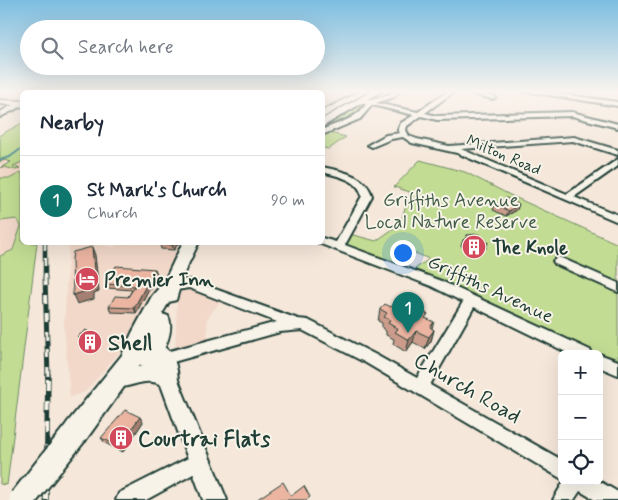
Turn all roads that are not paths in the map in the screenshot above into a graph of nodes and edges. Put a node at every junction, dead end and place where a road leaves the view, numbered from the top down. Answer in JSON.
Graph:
{"nodes":[{"id":1,"x":341,"y":114,"type":"edge"},
{"id":2,"x":361,"y":114,"type":"edge"},
{"id":3,"x":485,"y":114,"type":"edge"},
{"id":4,"x":595,"y":114,"type":"edge"},
{"id":5,"x":419,"y":115,"type":"joint"},
{"id":6,"x":325,"y":122,"type":"edge"},
{"id":7,"x":618,"y":126,"type":"edge"},
{"id":8,"x":325,"y":132,"type":"edge"},
{"id":9,"x":404,"y":135,"type":"junction"},
{"id":10,"x":372,"y":145,"type":"dead end"},
{"id":11,"x":450,"y":148,"type":"junction"},
{"id":12,"x":618,"y":153,"type":"edge"},
{"id":13,"x":618,"y":162,"type":"edge"},
{"id":14,"x":325,"y":170,"type":"edge"},
{"id":15,"x":568,"y":197,"type":"junction"},
{"id":16,"x":618,"y":219,"type":"edge"},
{"id":17,"x":325,"y":242,"type":"edge"},
{"id":18,"x":190,"y":245,"type":"edge"},
{"id":19,"x":339,"y":246,"type":"junction"},
{"id":20,"x":559,"y":261,"type":"dead end"},
{"id":21,"x":177,"y":285,"type":"junction"},
{"id":22,"x":618,"y":288,"type":"edge"},
{"id":23,"x":471,"y":300,"type":"junction"},
{"id":24,"x":296,"y":324,"type":"junction"},
{"id":25,"x":577,"y":350,"type":"edge"},
{"id":26,"x":150,"y":359,"type":"junction"},
{"id":27,"x":603,"y":362,"type":"edge"},
{"id":28,"x":618,"y":368,"type":"edge"},
{"id":29,"x":116,"y":380,"type":"junction"},
{"id":30,"x":420,"y":387,"type":"junction"},
{"id":31,"x":76,"y":432,"type":"joint"},
{"id":32,"x":200,"y":461,"type":"junction"},
{"id":33,"x":558,"y":468,"type":"edge"},
{"id":34,"x":572,"y":485,"type":"edge"},
{"id":35,"x":589,"y":485,"type":"edge"},
{"id":36,"x":22,"y":500,"type":"edge"},
{"id":37,"x":126,"y":500,"type":"edge"},
{"id":38,"x":215,"y":500,"type":"edge"},
{"id":39,"x":563,"y":500,"type":"edge"},
{"id":40,"x":613,"y":500,"type":"edge"}],
"edges":[{"from":1,"to":6,"type":"highway"},
{"from":2,"to":8,"type":"street"},
{"from":3,"to":5,"type":"street"},
{"from":4,"to":7,"type":"street"},
{"from":5,"to":9,"type":"street"},
{"from":9,"to":10,"type":"street"},
{"from":9,"to":11,"type":"street","name":"Milton Road"},
{"from":11,"to":12,"type":"street"},
{"from":11,"to":15,"type":"street","name":"Milton Road"},
{"from":13,"to":15,"type":"street"},
{"from":14,"to":19,"type":"street"},
{"from":15,"to":16,"type":"street","name":"Milton Road"},
{"from":17,"to":19,"type":"street","name":"Griffiths Avenue"},
{"from":18,"to":21,"type":"highway"},
{"from":19,"to":23,"type":"street","name":"Griffiths Avenue"},
{"from":20,"to":22,"type":"street"},
{"from":21,"to":24,"type":"street","name":"Church Road"},
{"from":21,"to":26,"type":"highway"},
{"from":21,"to":26,"type":"highway"},
{"from":23,"to":25,"type":"street","name":"Griffiths Avenue"},
{"from":23,"to":30,"type":"street"},
{"from":24,"to":26,"type":"street"},
{"from":24,"to":30,"type":"street","name":"Church Road"},
{"from":26,"to":29,"type":"highway"},
{"from":26,"to":29,"type":"main road"},
{"from":26,"to":32,"type":"main road"},
{"from":27,"to":28,"type":"street"},
{"from":29,"to":31,"type":"highway"},
{"from":30,"to":33,"type":"street","name":"Church Road"},
{"from":31,"to":36,"type":"highway","bridge":true},
{"from":32,"to":37,"type":"street"},
{"from":32,"to":38,"type":"main road"},
{"from":34,"to":39,"type":"street"},
{"from":35,"to":40,"type":"street"}]}
